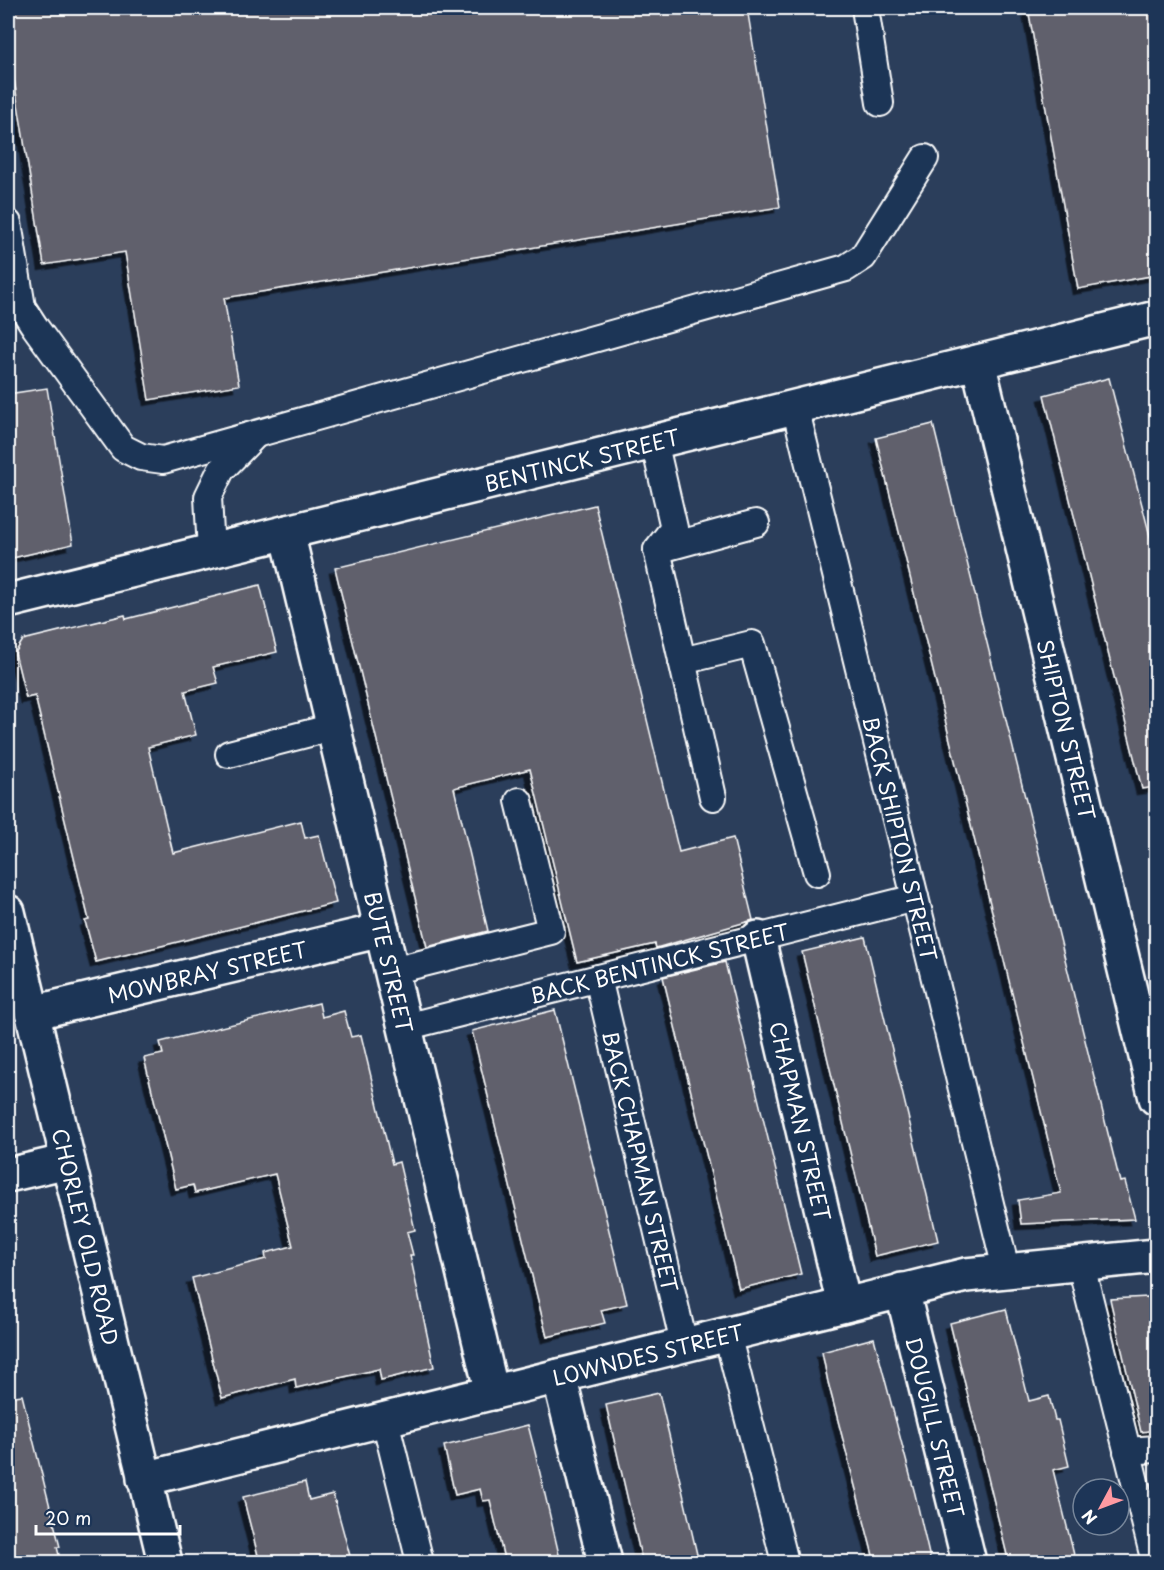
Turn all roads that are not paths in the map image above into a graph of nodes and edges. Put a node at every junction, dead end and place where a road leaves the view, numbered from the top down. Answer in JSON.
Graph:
{"nodes":[{"id":1,"x":865,"y":8,"type":"edge"},
{"id":2,"x":880,"y":103,"type":"dead end"},
{"id":3,"x":925,"y":158,"type":"dead end"},
{"id":4,"x":8,"y":223,"type":"edge"},
{"id":5,"x":1156,"y":318,"type":"edge"},
{"id":6,"x":978,"y":362,"type":"junction"},
{"id":7,"x":795,"y":407,"type":"junction"},
{"id":8,"x":256,"y":434,"type":"junction"},
{"id":9,"x":654,"y":441,"type":"junction"},
{"id":10,"x":756,"y":523,"type":"dead end"},
{"id":11,"x":287,"y":532,"type":"junction"},
{"id":12,"x":657,"y":550,"type":"junction"},
{"id":13,"x":211,"y":551,"type":"junction"},
{"id":14,"x":8,"y":601,"type":"edge"},
{"id":15,"x":682,"y":661,"type":"junction"},
{"id":16,"x":333,"y":727,"type":"junction"},
{"id":17,"x":229,"y":754,"type":"dead end"},
{"id":18,"x":713,"y":797,"type":"dead end"},
{"id":19,"x":519,"y":801,"type":"dead end"},
{"id":20,"x":817,"y":873,"type":"dead end"},
{"id":21,"x":915,"y":898,"type":"junction"},
{"id":22,"x":8,"y":912,"type":"edge"},
{"id":23,"x":382,"y":930,"type":"junction"},
{"id":24,"x":758,"y":938,"type":"junction"},
{"id":25,"x":392,"y":971,"type":"junction"},
{"id":26,"x":598,"y":978,"type":"junction"},
{"id":27,"x":32,"y":1013,"type":"junction"},
{"id":28,"x":405,"y":1027,"type":"junction"},
{"id":29,"x":1151,"y":1052,"type":"edge"},
{"id":30,"x":1156,"y":1098,"type":"edge"},
{"id":31,"x":68,"y":1161,"type":"junction"},
{"id":32,"x":8,"y":1175,"type":"edge"},
{"id":33,"x":1156,"y":1256,"type":"edge"},
{"id":34,"x":1080,"y":1261,"type":"junction"},
{"id":35,"x":1006,"y":1269,"type":"junction"},
{"id":36,"x":902,"y":1290,"type":"junction"},
{"id":37,"x":844,"y":1305,"type":"junction"},
{"id":38,"x":728,"y":1334,"type":"junction"},
{"id":39,"x":684,"y":1344,"type":"junction"},
{"id":40,"x":559,"y":1376,"type":"junction"},
{"id":41,"x":492,"y":1393,"type":"junction"},
{"id":42,"x":384,"y":1420,"type":"junction"},
{"id":43,"x":1156,"y":1449,"type":"edge"},
{"id":44,"x":1127,"y":1451,"type":"junction"},
{"id":45,"x":144,"y":1479,"type":"junction"},
{"id":46,"x":165,"y":1563,"type":"edge"},
{"id":47,"x":420,"y":1563,"type":"edge"},
{"id":48,"x":605,"y":1563,"type":"edge"},
{"id":49,"x":785,"y":1563,"type":"edge"},
{"id":50,"x":969,"y":1563,"type":"edge"},
{"id":51,"x":1155,"y":1563,"type":"edge"}],
"edges":[{"from":1,"to":2,"type":"lane"},
{"from":3,"to":8,"type":"lane"},
{"from":4,"to":8,"type":"lane"},
{"from":5,"to":6,"type":"street","name":"BENTINCK STREET"},
{"from":6,"to":7,"type":"street","name":"BENTINCK STREET"},
{"from":6,"to":29,"type":"street","name":"SHIPTON STREET"},
{"from":7,"to":9,"type":"street","name":"BENTINCK STREET"},
{"from":7,"to":21,"type":"lane","name":"BACK SHIPTON STREET"},
{"from":8,"to":13,"type":"lane"},
{"from":9,"to":11,"type":"street","name":"BENTINCK STREET"},
{"from":9,"to":12,"type":"lane"},
{"from":10,"to":12,"type":"lane"},
{"from":11,"to":13,"type":"street","name":"BENTINCK STREET"},
{"from":11,"to":16,"type":"street","name":"BUTE STREET"},
{"from":12,"to":15,"type":"lane"},
{"from":13,"to":14,"type":"street","name":"BENTINCK STREET"},
{"from":15,"to":18,"type":"lane"},
{"from":15,"to":20,"type":"lane"},
{"from":16,"to":17,"type":"lane"},
{"from":16,"to":23,"type":"street","name":"BUTE STREET"},
{"from":19,"to":25,"type":"lane"},
{"from":21,"to":24,"type":"lane","name":"BACK BENTINCK STREET"},
{"from":21,"to":35,"type":"lane","name":"BACK SHIPTON STREET"},
{"from":22,"to":27,"type":"street","name":"CHORLEY OLD ROAD"},
{"from":23,"to":25,"type":"street","name":"BUTE STREET"},
{"from":23,"to":27,"type":"street","name":"MOWBRAY STREET"},
{"from":24,"to":26,"type":"lane","name":"BACK BENTINCK STREET"},
{"from":24,"to":37,"type":"street","name":"CHAPMAN STREET"},
{"from":25,"to":28,"type":"street","name":"BUTE STREET"},
{"from":26,"to":28,"type":"lane","name":"BACK BENTINCK STREET"},
{"from":26,"to":39,"type":"lane","name":"BACK CHAPMAN STREET"},
{"from":27,"to":31,"type":"street","name":"CHORLEY OLD ROAD"},
{"from":28,"to":41,"type":"street","name":"BUTE STREET"},
{"from":29,"to":30,"type":"street","name":"SHIPTON STREET"},
{"from":31,"to":32,"type":"street"},
{"from":31,"to":45,"type":"street","name":"CHORLEY OLD ROAD"},
{"from":33,"to":34,"type":"street","name":"LOWNDES STREET"},
{"from":34,"to":35,"type":"street","name":"LOWNDES STREET"},
{"from":34,"to":44,"type":"lane"},
{"from":35,"to":36,"type":"street","name":"LOWNDES STREET"},
{"from":36,"to":37,"type":"street","name":"LOWNDES STREET"},
{"from":36,"to":50,"type":"street","name":"DOUGILL STREET"},
{"from":37,"to":38,"type":"street","name":"LOWNDES STREET"},
{"from":38,"to":39,"type":"street","name":"LOWNDES STREET"},
{"from":38,"to":49,"type":"lane"},
{"from":39,"to":40,"type":"street","name":"LOWNDES STREET"},
{"from":40,"to":41,"type":"street","name":"LOWNDES STREET"},
{"from":40,"to":48,"type":"street"},
{"from":41,"to":42,"type":"street","name":"LOWNDES STREET"},
{"from":42,"to":45,"type":"street","name":"LOWNDES STREET"},
{"from":42,"to":47,"type":"lane"},
{"from":43,"to":44,"type":"lane"},
{"from":44,"to":51,"type":"lane"},
{"from":45,"to":46,"type":"street","name":"CHORLEY OLD ROAD"}]}
